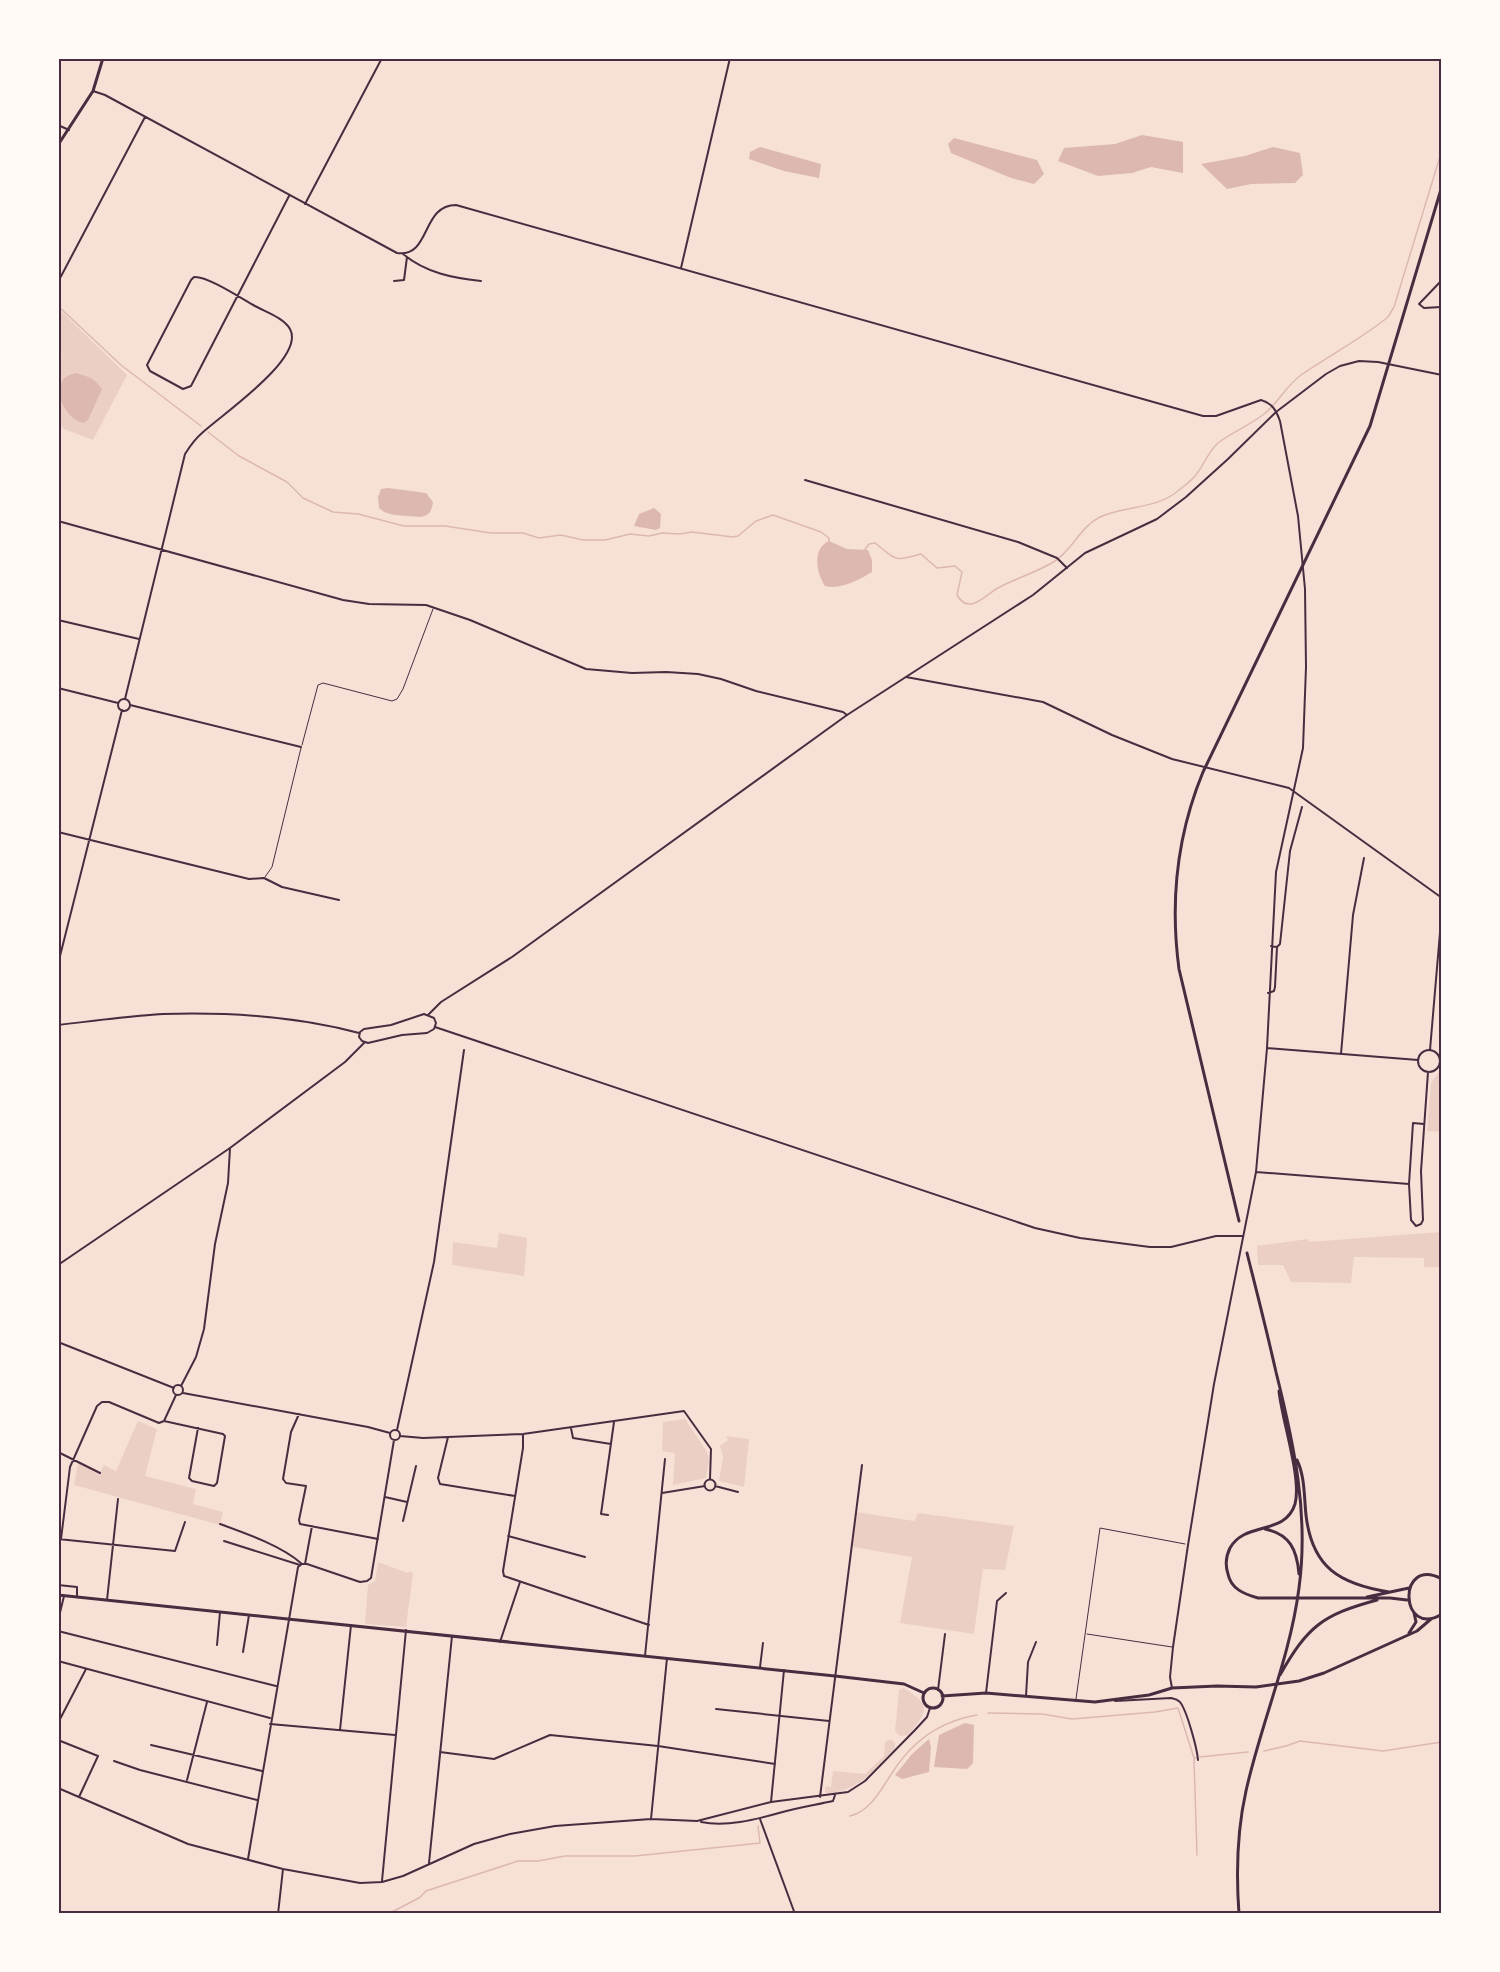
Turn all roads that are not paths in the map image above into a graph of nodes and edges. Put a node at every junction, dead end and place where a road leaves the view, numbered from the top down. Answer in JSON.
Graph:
{"nodes":[{"id":1,"x":103,"y":58,"type":"edge"},
{"id":2,"x":382,"y":58,"type":"edge"},
{"id":3,"x":730,"y":58,"type":"edge"},
{"id":4,"x":93,"y":91,"type":"junction"},
{"id":5,"x":146,"y":117,"type":"junction"},
{"id":6,"x":58,"y":125,"type":"edge"},
{"id":7,"x":69,"y":130,"type":"junction"},
{"id":8,"x":58,"y":145,"type":"edge"},
{"id":9,"x":1442,"y":186,"type":"edge"},
{"id":10,"x":290,"y":196,"type":"junction"},
{"id":11,"x":305,"y":204,"type":"junction"},
{"id":12,"x":405,"y":255,"type":"junction"},
{"id":13,"x":681,"y":268,"type":"junction"},
{"id":14,"x":1442,"y":280,"type":"edge"},
{"id":15,"x":394,"y":281,"type":"dead end"},
{"id":16,"x":481,"y":281,"type":"dead end"},
{"id":17,"x":58,"y":282,"type":"edge"},
{"id":18,"x":237,"y":296,"type":"junction"},
{"id":19,"x":1441,"y":307,"type":"edge"},
{"id":20,"x":1442,"y":375,"type":"edge"},
{"id":21,"x":1276,"y":411,"type":"junction"},
{"id":22,"x":805,"y":480,"type":"dead end"},
{"id":23,"x":58,"y":521,"type":"edge"},
{"id":24,"x":160,"y":549,"type":"junction"},
{"id":25,"x":1067,"y":568,"type":"junction"},
{"id":26,"x":434,"y":607,"type":"junction"},
{"id":27,"x":58,"y":620,"type":"edge"},
{"id":28,"x":139,"y":639,"type":"junction"},
{"id":29,"x":906,"y":677,"type":"junction"},
{"id":30,"x":58,"y":688,"type":"edge"},
{"id":31,"x":125,"y":699,"type":"junction"},
{"id":32,"x":118,"y":703,"type":"junction"},
{"id":33,"x":130,"y":705,"type":"junction"},
{"id":34,"x":122,"y":710,"type":"junction"},
{"id":35,"x":847,"y":715,"type":"junction"},
{"id":36,"x":301,"y":747,"type":"junction"},
{"id":37,"x":1294,"y":791,"type":"junction"},
{"id":38,"x":1302,"y":807,"type":"dead end"},
{"id":39,"x":58,"y":831,"type":"edge"},
{"id":40,"x":90,"y":839,"type":"junction"},
{"id":41,"x":1280,"y":850,"type":"junction"},
{"id":42,"x":1290,"y":851,"type":"junction"},
{"id":43,"x":1364,"y":858,"type":"dead end"},
{"id":44,"x":264,"y":878,"type":"junction"},
{"id":45,"x":1442,"y":898,"type":"edge"},
{"id":46,"x":339,"y":900,"type":"dead end"},
{"id":47,"x":1442,"y":909,"type":"edge"},
{"id":48,"x":1271,"y":946,"type":"junction"},
{"id":49,"x":1277,"y":947,"type":"junction"},
{"id":50,"x":58,"y":964,"type":"edge"},
{"id":51,"x":1268,"y":993,"type":"junction"},
{"id":52,"x":428,"y":1015,"type":"junction"},
{"id":53,"x":58,"y":1025,"type":"edge"},
{"id":54,"x":435,"y":1027,"type":"junction"},
{"id":55,"x":359,"y":1033,"type":"junction"},
{"id":56,"x":365,"y":1042,"type":"junction"},
{"id":57,"x":1267,"y":1048,"type":"junction"},
{"id":58,"x":464,"y":1050,"type":"dead end"},
{"id":59,"x":1430,"y":1050,"type":"junction"},
{"id":60,"x":1341,"y":1054,"type":"junction"},
{"id":61,"x":1418,"y":1060,"type":"junction"},
{"id":62,"x":1441,"y":1062,"type":"edge"},
{"id":63,"x":1428,"y":1072,"type":"junction"},
{"id":64,"x":1424,"y":1124,"type":"junction"},
{"id":65,"x":230,"y":1148,"type":"junction"},
{"id":66,"x":1256,"y":1172,"type":"junction"},
{"id":67,"x":1409,"y":1184,"type":"junction"},
{"id":68,"x":1239,"y":1221,"type":"dead end"},
{"id":69,"x":1243,"y":1236,"type":"junction"},
{"id":70,"x":1247,"y":1253,"type":"dead end"},
{"id":71,"x":58,"y":1265,"type":"edge"},
{"id":72,"x":59,"y":1342,"type":"edge"},
{"id":73,"x":1278,"y":1381,"type":"junction"},
{"id":74,"x":181,"y":1386,"type":"junction"},
{"id":75,"x":174,"y":1388,"type":"junction"},
{"id":76,"x":183,"y":1393,"type":"junction"},
{"id":77,"x":176,"y":1395,"type":"junction"},
{"id":78,"x":299,"y":1414,"type":"junction"},
{"id":79,"x":164,"y":1420,"type":"junction"},
{"id":80,"x":614,"y":1422,"type":"junction"},
{"id":81,"x":198,"y":1428,"type":"junction"},
{"id":82,"x":571,"y":1428,"type":"junction"},
{"id":83,"x":397,"y":1430,"type":"junction"},
{"id":84,"x":390,"y":1433,"type":"junction"},
{"id":85,"x":523,"y":1434,"type":"junction"},
{"id":86,"x":400,"y":1436,"type":"junction"},
{"id":87,"x":448,"y":1437,"type":"junction"},
{"id":88,"x":394,"y":1440,"type":"junction"},
{"id":89,"x":610,"y":1444,"type":"junction"},
{"id":90,"x":58,"y":1452,"type":"edge"},
{"id":91,"x":1295,"y":1455,"type":"junction"},
{"id":92,"x":74,"y":1458,"type":"junction"},
{"id":93,"x":665,"y":1459,"type":"dead end"},
{"id":94,"x":862,"y":1465,"type":"dead end"},
{"id":95,"x":416,"y":1466,"type":"dead end"},
{"id":96,"x":100,"y":1473,"type":"dead end"},
{"id":97,"x":710,"y":1479,"type":"junction"},
{"id":98,"x":705,"y":1486,"type":"junction"},
{"id":99,"x":715,"y":1486,"type":"junction"},
{"id":100,"x":738,"y":1492,"type":"dead end"},
{"id":101,"x":662,"y":1493,"type":"junction"},
{"id":102,"x":515,"y":1496,"type":"junction"},
{"id":103,"x":385,"y":1497,"type":"junction"},
{"id":104,"x":118,"y":1499,"type":"dead end"},
{"id":105,"x":407,"y":1502,"type":"junction"},
{"id":106,"x":608,"y":1515,"type":"dead end"},
{"id":107,"x":403,"y":1521,"type":"dead end"},
{"id":108,"x":184,"y":1522,"type":"dead end"},
{"id":109,"x":220,"y":1524,"type":"dead end"},
{"id":110,"x":312,"y":1526,"type":"junction"},
{"id":111,"x":1264,"y":1528,"type":"junction"},
{"id":112,"x":508,"y":1536,"type":"junction"},
{"id":113,"x":60,"y":1539,"type":"edge"},
{"id":114,"x":378,"y":1539,"type":"junction"},
{"id":115,"x":224,"y":1541,"type":"dead end"},
{"id":116,"x":112,"y":1544,"type":"junction"},
{"id":117,"x":1188,"y":1545,"type":"junction"},
{"id":118,"x":585,"y":1557,"type":"dead end"},
{"id":119,"x":302,"y":1564,"type":"junction"},
{"id":120,"x":1442,"y":1579,"type":"edge"},
{"id":121,"x":520,"y":1582,"type":"junction"},
{"id":122,"x":58,"y":1585,"type":"edge"},
{"id":123,"x":1299,"y":1588,"type":"junction"},
{"id":124,"x":1409,"y":1588,"type":"junction"},
{"id":125,"x":1389,"y":1592,"type":"junction"},
{"id":126,"x":1006,"y":1593,"type":"dead end"},
{"id":127,"x":58,"y":1595,"type":"edge"},
{"id":128,"x":64,"y":1596,"type":"junction"},
{"id":129,"x":76,"y":1597,"type":"junction"},
{"id":130,"x":1358,"y":1598,"type":"junction"},
{"id":131,"x":1389,"y":1598,"type":"junction"},
{"id":132,"x":107,"y":1600,"type":"junction"},
{"id":133,"x":1407,"y":1600,"type":"junction"},
{"id":134,"x":220,"y":1612,"type":"junction"},
{"id":135,"x":1414,"y":1613,"type":"junction"},
{"id":136,"x":1442,"y":1614,"type":"edge"},
{"id":137,"x":249,"y":1615,"type":"junction"},
{"id":138,"x":289,"y":1618,"type":"junction"},
{"id":139,"x":1431,"y":1619,"type":"junction"},
{"id":140,"x":58,"y":1621,"type":"edge"},
{"id":141,"x":351,"y":1625,"type":"junction"},
{"id":142,"x":649,"y":1625,"type":"junction"},
{"id":143,"x":406,"y":1630,"type":"junction"},
{"id":144,"x":58,"y":1631,"type":"edge"},
{"id":145,"x":945,"y":1634,"type":"dead end"},
{"id":146,"x":1085,"y":1634,"type":"junction"},
{"id":147,"x":1408,"y":1635,"type":"junction"},
{"id":148,"x":452,"y":1636,"type":"junction"},
{"id":149,"x":500,"y":1642,"type":"junction"},
{"id":150,"x":1036,"y":1642,"type":"dead end"},
{"id":151,"x":763,"y":1643,"type":"dead end"},
{"id":152,"x":217,"y":1645,"type":"dead end"},
{"id":153,"x":1173,"y":1647,"type":"junction"},
{"id":154,"x":243,"y":1652,"type":"dead end"},
{"id":155,"x":645,"y":1656,"type":"junction"},
{"id":156,"x":668,"y":1658,"type":"junction"},
{"id":157,"x":58,"y":1661,"type":"edge"},
{"id":158,"x":760,"y":1668,"type":"junction"},
{"id":159,"x":86,"y":1669,"type":"junction"},
{"id":160,"x":784,"y":1670,"type":"junction"},
{"id":161,"x":835,"y":1676,"type":"junction"},
{"id":162,"x":1278,"y":1679,"type":"junction"},
{"id":163,"x":276,"y":1686,"type":"junction"},
{"id":164,"x":1172,"y":1688,"type":"junction"},
{"id":165,"x":938,"y":1690,"type":"junction"},
{"id":166,"x":924,"y":1693,"type":"junction"},
{"id":167,"x":986,"y":1693,"type":"junction"},
{"id":168,"x":942,"y":1696,"type":"junction"},
{"id":169,"x":1026,"y":1696,"type":"junction"},
{"id":170,"x":1109,"y":1700,"type":"junction"},
{"id":171,"x":1076,"y":1701,"type":"junction"},
{"id":172,"x":207,"y":1702,"type":"junction"},
{"id":173,"x":930,"y":1708,"type":"junction"},
{"id":174,"x":716,"y":1709,"type":"dead end"},
{"id":175,"x":779,"y":1717,"type":"junction"},
{"id":176,"x":271,"y":1718,"type":"junction"},
{"id":177,"x":829,"y":1721,"type":"junction"},
{"id":178,"x":58,"y":1723,"type":"edge"},
{"id":179,"x":270,"y":1724,"type":"junction"},
{"id":180,"x":340,"y":1730,"type":"junction"},
{"id":181,"x":395,"y":1735,"type":"junction"},
{"id":182,"x":58,"y":1740,"type":"edge"},
{"id":183,"x":151,"y":1745,"type":"dead end"},
{"id":184,"x":658,"y":1746,"type":"junction"},
{"id":185,"x":441,"y":1752,"type":"junction"},
{"id":186,"x":193,"y":1754,"type":"junction"},
{"id":187,"x":1198,"y":1758,"type":"dead end"},
{"id":188,"x":114,"y":1761,"type":"dead end"},
{"id":189,"x":775,"y":1764,"type":"junction"},
{"id":190,"x":262,"y":1771,"type":"junction"},
{"id":191,"x":187,"y":1782,"type":"junction"},
{"id":192,"x":58,"y":1788,"type":"edge"},
{"id":193,"x":835,"y":1795,"type":"junction"},
{"id":194,"x":79,"y":1797,"type":"junction"},
{"id":195,"x":820,"y":1797,"type":"junction"},
{"id":196,"x":257,"y":1800,"type":"junction"},
{"id":197,"x":771,"y":1802,"type":"junction"},
{"id":198,"x":651,"y":1819,"type":"junction"},
{"id":199,"x":760,"y":1819,"type":"junction"},
{"id":200,"x":697,"y":1821,"type":"junction"},
{"id":201,"x":248,"y":1859,"type":"junction"},
{"id":202,"x":429,"y":1863,"type":"junction"},
{"id":203,"x":283,"y":1869,"type":"junction"},
{"id":204,"x":382,"y":1882,"type":"junction"},
{"id":205,"x":278,"y":1914,"type":"edge"},
{"id":206,"x":795,"y":1914,"type":"edge"},
{"id":207,"x":1239,"y":1914,"type":"edge"}],
"edges":[{"from":1,"to":4,"type":"main road"},
{"from":2,"to":11,"type":"street"},
{"from":3,"to":13,"type":"street"},
{"from":4,"to":5,"type":"street"},
{"from":4,"to":7,"type":"main road"},
{"from":5,"to":10,"type":"street"},
{"from":5,"to":17,"type":"street"},
{"from":6,"to":7,"type":"street"},
{"from":7,"to":8,"type":"main road"},
{"from":9,"to":68,"type":"main road"},
{"from":10,"to":11,"type":"street"},
{"from":10,"to":18,"type":"street"},
{"from":11,"to":12,"type":"street"},
{"from":12,"to":13,"type":"street"},
{"from":12,"to":15,"type":"street"},
{"from":12,"to":16,"type":"street"},
{"from":13,"to":21,"type":"street"},
{"from":14,"to":19,"type":"street"},
{"from":18,"to":18,"type":"street"},
{"from":18,"to":24,"type":"street"},
{"from":20,"to":21,"type":"street"},
{"from":21,"to":25,"type":"street"},
{"from":21,"to":37,"type":"street"},
{"from":22,"to":25,"type":"street"},
{"from":23,"to":24,"type":"street"},
{"from":24,"to":26,"type":"street"},
{"from":24,"to":28,"type":"street"},
{"from":25,"to":29,"type":"street"},
{"from":26,"to":35,"type":"street"},
{"from":26,"to":36,"type":"lane"},
{"from":27,"to":28,"type":"street"},
{"from":28,"to":31,"type":"street"},
{"from":29,"to":35,"type":"street"},
{"from":29,"to":37,"type":"street"},
{"from":30,"to":32,"type":"street"},
{"from":31,"to":32,"type":"street"},
{"from":31,"to":33,"type":"street"},
{"from":32,"to":34,"type":"street"},
{"from":33,"to":34,"type":"street"},
{"from":33,"to":36,"type":"street"},
{"from":34,"to":40,"type":"street"},
{"from":35,"to":52,"type":"street"},
{"from":36,"to":44,"type":"lane"},
{"from":37,"to":41,"type":"street"},
{"from":37,"to":45,"type":"street"},
{"from":38,"to":42,"type":"street"},
{"from":39,"to":40,"type":"street"},
{"from":40,"to":44,"type":"street"},
{"from":40,"to":50,"type":"street"},
{"from":41,"to":42,"type":"street"},
{"from":41,"to":48,"type":"street"},
{"from":42,"to":49,"type":"street"},
{"from":43,"to":60,"type":"street"},
{"from":44,"to":46,"type":"street"},
{"from":47,"to":59,"type":"street"},
{"from":48,"to":49,"type":"street"},
{"from":48,"to":51,"type":"street"},
{"from":49,"to":51,"type":"street"},
{"from":51,"to":57,"type":"street"},
{"from":52,"to":54,"type":"street"},
{"from":52,"to":55,"type":"street"},
{"from":53,"to":55,"type":"street"},
{"from":54,"to":56,"type":"street"},
{"from":54,"to":69,"type":"street"},
{"from":55,"to":56,"type":"street"},
{"from":56,"to":65,"type":"street"},
{"from":57,"to":60,"type":"street"},
{"from":57,"to":66,"type":"street"},
{"from":58,"to":83,"type":"street"},
{"from":59,"to":61,"type":"street"},
{"from":59,"to":62,"type":"street"},
{"from":60,"to":61,"type":"street"},
{"from":61,"to":63,"type":"street"},
{"from":62,"to":63,"type":"street"},
{"from":63,"to":64,"type":"street"},
{"from":64,"to":67,"type":"street"},
{"from":64,"to":67,"type":"street"},
{"from":65,"to":71,"type":"street"},
{"from":65,"to":74,"type":"street"},
{"from":66,"to":67,"type":"street"},
{"from":66,"to":69,"type":"street"},
{"from":69,"to":117,"type":"street"},
{"from":70,"to":73,"type":"main road"},
{"from":72,"to":75,"type":"street"},
{"from":73,"to":91,"type":"main road"},
{"from":73,"to":111,"type":"main road"},
{"from":74,"to":75,"type":"street"},
{"from":74,"to":76,"type":"street"},
{"from":75,"to":77,"type":"street"},
{"from":76,"to":77,"type":"street"},
{"from":76,"to":78,"type":"street"},
{"from":77,"to":79,"type":"street"},
{"from":78,"to":84,"type":"street"},
{"from":78,"to":110,"type":"street"},
{"from":79,"to":81,"type":"street"},
{"from":79,"to":92,"type":"street"},
{"from":80,"to":82,"type":"street"},
{"from":80,"to":89,"type":"street"},
{"from":80,"to":97,"type":"street"},
{"from":81,"to":81,"type":"street"},
{"from":82,"to":85,"type":"street"},
{"from":82,"to":89,"type":"street"},
{"from":83,"to":84,"type":"street"},
{"from":83,"to":86,"type":"street"},
{"from":84,"to":88,"type":"street"},
{"from":85,"to":87,"type":"street"},
{"from":85,"to":102,"type":"street"},
{"from":86,"to":87,"type":"street"},
{"from":86,"to":88,"type":"street"},
{"from":87,"to":102,"type":"street"},
{"from":88,"to":103,"type":"street"},
{"from":89,"to":106,"type":"street"},
{"from":90,"to":92,"type":"street"},
{"from":91,"to":123,"type":"main road"},
{"from":91,"to":125,"type":"main road"},
{"from":92,"to":96,"type":"street"},
{"from":92,"to":113,"type":"street"},
{"from":93,"to":101,"type":"street"},
{"from":94,"to":161,"type":"street"},
{"from":95,"to":105,"type":"street"},
{"from":97,"to":98,"type":"street"},
{"from":97,"to":99,"type":"street"},
{"from":98,"to":99,"type":"street"},
{"from":98,"to":101,"type":"street"},
{"from":99,"to":100,"type":"street"},
{"from":101,"to":142,"type":"street"},
{"from":102,"to":112,"type":"street"},
{"from":103,"to":105,"type":"street"},
{"from":103,"to":114,"type":"street"},
{"from":104,"to":116,"type":"street"},
{"from":105,"to":107,"type":"street"},
{"from":108,"to":116,"type":"street"},
{"from":109,"to":119,"type":"street"},
{"from":110,"to":114,"type":"street"},
{"from":110,"to":119,"type":"street"},
{"from":111,"to":123,"type":"main road"},
{"from":111,"to":130,"type":"main road"},
{"from":112,"to":118,"type":"street"},
{"from":112,"to":121,"type":"street"},
{"from":113,"to":116,"type":"street"},
{"from":114,"to":119,"type":"street"},
{"from":115,"to":119,"type":"street"},
{"from":116,"to":132,"type":"street"},
{"from":117,"to":146,"type":"lane"},
{"from":117,"to":153,"type":"street"},
{"from":119,"to":138,"type":"street"},
{"from":120,"to":124,"type":"main road"},
{"from":121,"to":142,"type":"street"},
{"from":121,"to":149,"type":"street"},
{"from":122,"to":129,"type":"street"},
{"from":123,"to":162,"type":"main road"},
{"from":124,"to":125,"type":"main road"},
{"from":124,"to":133,"type":"main road"},
{"from":125,"to":130,"type":"main road"},
{"from":126,"to":167,"type":"street"},
{"from":127,"to":128,"type":"main road"},
{"from":128,"to":129,"type":"main road"},
{"from":128,"to":140,"type":"street"},
{"from":129,"to":132,"type":"main road"},
{"from":130,"to":131,"type":"main road"},
{"from":131,"to":133,"type":"main road"},
{"from":131,"to":162,"type":"main road"},
{"from":132,"to":134,"type":"main road"},
{"from":133,"to":135,"type":"main road"},
{"from":134,"to":137,"type":"main road"},
{"from":134,"to":152,"type":"street"},
{"from":135,"to":139,"type":"main road"},
{"from":135,"to":147,"type":"main road"},
{"from":136,"to":139,"type":"main road"},
{"from":137,"to":138,"type":"main road"},
{"from":137,"to":154,"type":"street"},
{"from":138,"to":141,"type":"main road"},
{"from":138,"to":163,"type":"street"},
{"from":139,"to":147,"type":"main road"},
{"from":141,"to":143,"type":"main road"},
{"from":141,"to":180,"type":"street"},
{"from":142,"to":155,"type":"street"},
{"from":143,"to":148,"type":"main road"},
{"from":143,"to":181,"type":"street"},
{"from":144,"to":163,"type":"street"},
{"from":145,"to":165,"type":"street"},
{"from":146,"to":153,"type":"lane"},
{"from":146,"to":171,"type":"lane"},
{"from":147,"to":164,"type":"main road"},
{"from":148,"to":149,"type":"main road"},
{"from":148,"to":185,"type":"street"},
{"from":149,"to":155,"type":"main road"},
{"from":150,"to":169,"type":"street"},
{"from":151,"to":158,"type":"street"},
{"from":153,"to":164,"type":"street"},
{"from":155,"to":156,"type":"main road"},
{"from":156,"to":158,"type":"main road"},
{"from":156,"to":184,"type":"street"},
{"from":157,"to":159,"type":"street"},
{"from":158,"to":160,"type":"main road"},
{"from":159,"to":172,"type":"street"},
{"from":159,"to":178,"type":"street"},
{"from":160,"to":161,"type":"main road"},
{"from":160,"to":175,"type":"street"},
{"from":161,"to":166,"type":"main road"},
{"from":161,"to":177,"type":"street"},
{"from":162,"to":207,"type":"main road"},
{"from":163,"to":176,"type":"street"},
{"from":164,"to":170,"type":"main road"},
{"from":165,"to":166,"type":"main road"},
{"from":165,"to":168,"type":"main road"},
{"from":166,"to":173,"type":"main road"},
{"from":167,"to":168,"type":"main road"},
{"from":167,"to":169,"type":"main road"},
{"from":168,"to":173,"type":"main road"},
{"from":169,"to":171,"type":"main road"},
{"from":170,"to":171,"type":"main road"},
{"from":170,"to":187,"type":"street"},
{"from":172,"to":176,"type":"street"},
{"from":172,"to":186,"type":"street"},
{"from":173,"to":193,"type":"street"},
{"from":174,"to":175,"type":"street"},
{"from":175,"to":177,"type":"street"},
{"from":175,"to":189,"type":"street"},
{"from":176,"to":179,"type":"street"},
{"from":177,"to":195,"type":"street"},
{"from":179,"to":180,"type":"street"},
{"from":179,"to":190,"type":"street"},
{"from":180,"to":181,"type":"street"},
{"from":181,"to":204,"type":"street"},
{"from":182,"to":194,"type":"street"},
{"from":183,"to":186,"type":"street"},
{"from":184,"to":185,"type":"street"},
{"from":184,"to":189,"type":"street"},
{"from":184,"to":198,"type":"street"},
{"from":185,"to":202,"type":"street"},
{"from":186,"to":190,"type":"street"},
{"from":186,"to":191,"type":"street"},
{"from":188,"to":191,"type":"street"},
{"from":189,"to":197,"type":"street"},
{"from":190,"to":196,"type":"street"},
{"from":191,"to":196,"type":"street"},
{"from":192,"to":194,"type":"street"},
{"from":193,"to":195,"type":"street"},
{"from":193,"to":199,"type":"street"},
{"from":194,"to":201,"type":"street"},
{"from":195,"to":197,"type":"street"},
{"from":196,"to":201,"type":"street"},
{"from":197,"to":200,"type":"street"},
{"from":198,"to":200,"type":"street"},
{"from":198,"to":202,"type":"street"},
{"from":199,"to":200,"type":"street"},
{"from":199,"to":206,"type":"street"},
{"from":201,"to":203,"type":"street"},
{"from":202,"to":204,"type":"street"},
{"from":203,"to":204,"type":"street"},
{"from":203,"to":205,"type":"street"}]}
